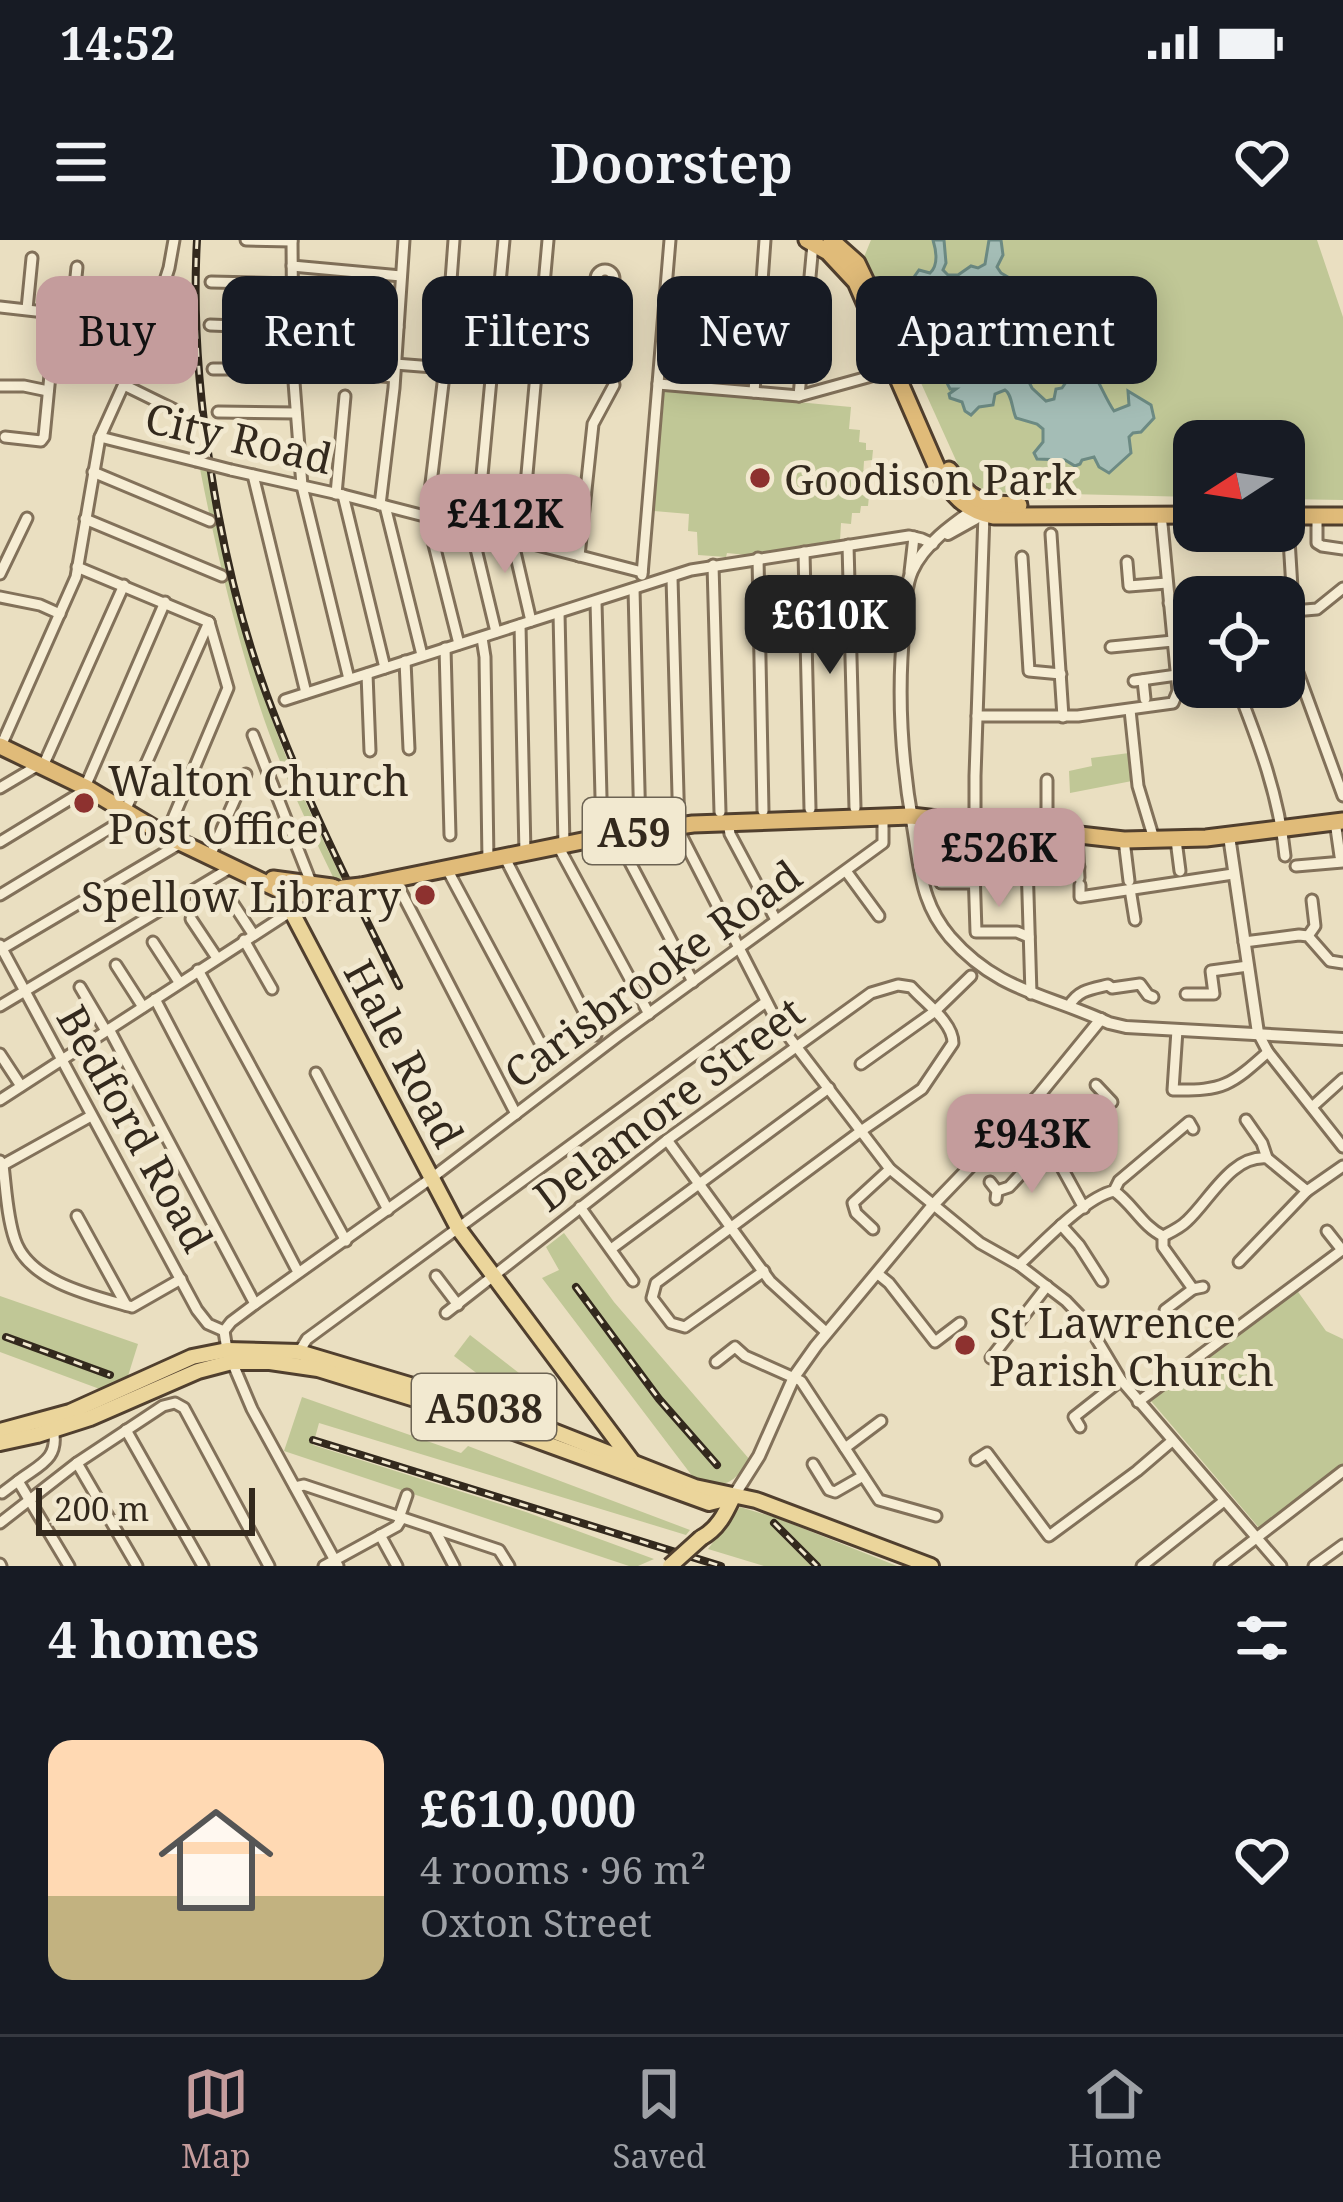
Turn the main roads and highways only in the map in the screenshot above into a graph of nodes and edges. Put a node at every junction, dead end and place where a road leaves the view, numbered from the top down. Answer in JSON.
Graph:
{"nodes":[{"id":1,"x":834,"y":245,"type":"edge"},
{"id":2,"x":864,"y":276,"type":"edge"},
{"id":3,"x":856,"y":283,"type":"edge"},
{"id":4,"x":906,"y":384,"type":"edge"},
{"id":5,"x":908,"y":384,"type":"edge"},
{"id":6,"x":1173,"y":506,"type":"edge"},
{"id":7,"x":980,"y":509,"type":"junction"},
{"id":8,"x":1343,"y":512,"type":"edge"},
{"id":9,"x":1173,"y":514,"type":"edge"},
{"id":10,"x":1305,"y":514,"type":"edge"},
{"id":11,"x":1305,"y":516,"type":"edge"},
{"id":12,"x":1,"y":746,"type":"edge"},
{"id":13,"x":1339,"y":821,"type":"edge"},
{"id":14,"x":339,"y":888,"type":"junction"},
{"id":15,"x":290,"y":895,"type":"junction"},
{"id":16,"x":230,"y":1356,"type":"junction"},
{"id":17,"x":51,"y":1424,"type":"junction"},
{"id":18,"x":0,"y":1431,"type":"edge"},
{"id":19,"x":0,"y":1443,"type":"edge"},
{"id":20,"x":609,"y":1445,"type":"junction"},
{"id":21,"x":733,"y":1497,"type":"junction"},
{"id":22,"x":695,"y":1499,"type":"junction"},
{"id":23,"x":702,"y":1533,"type":"junction"},
{"id":24,"x":673,"y":1566,"type":"edge"},
{"id":25,"x":931,"y":1566,"type":"edge"}],
"edges":[{"from":1,"to":2,"type":"highway"},
{"from":1,"to":3,"type":"highway"},
{"from":4,"to":7,"type":"highway"},
{"from":5,"to":7,"type":"highway"},
{"from":6,"to":7,"type":"highway"},
{"from":7,"to":9,"type":"highway"},
{"from":8,"to":10,"type":"highway"},
{"from":8,"to":11,"type":"highway"},
{"from":12,"to":15,"type":"highway","number":"A59"},
{"from":13,"to":14,"type":"highway","number":"A59","bridge":true},
{"from":14,"to":15,"type":"highway","number":"A59"},
{"from":14,"to":15,"type":"highway","number":"A59"},
{"from":15,"to":20,"type":"main road","name":"Hale Road","number":"A5038"},
{"from":16,"to":17,"type":"main road","number":"A5038"},
{"from":16,"to":20,"type":"main road","number":"A5038"},
{"from":16,"to":22,"type":"main road","number":"A5038"},
{"from":17,"to":18,"type":"main road","number":"A5038"},
{"from":17,"to":19,"type":"main road","number":"A5038"},
{"from":20,"to":21,"type":"main road","number":"A5038"},
{"from":21,"to":22,"type":"main road","number":"A5038"},
{"from":21,"to":23,"type":"main road"},
{"from":21,"to":25,"type":"main road","number":"A5038"},
{"from":22,"to":23,"type":"main road"},
{"from":23,"to":24,"type":"main road","bridge":true}]}
